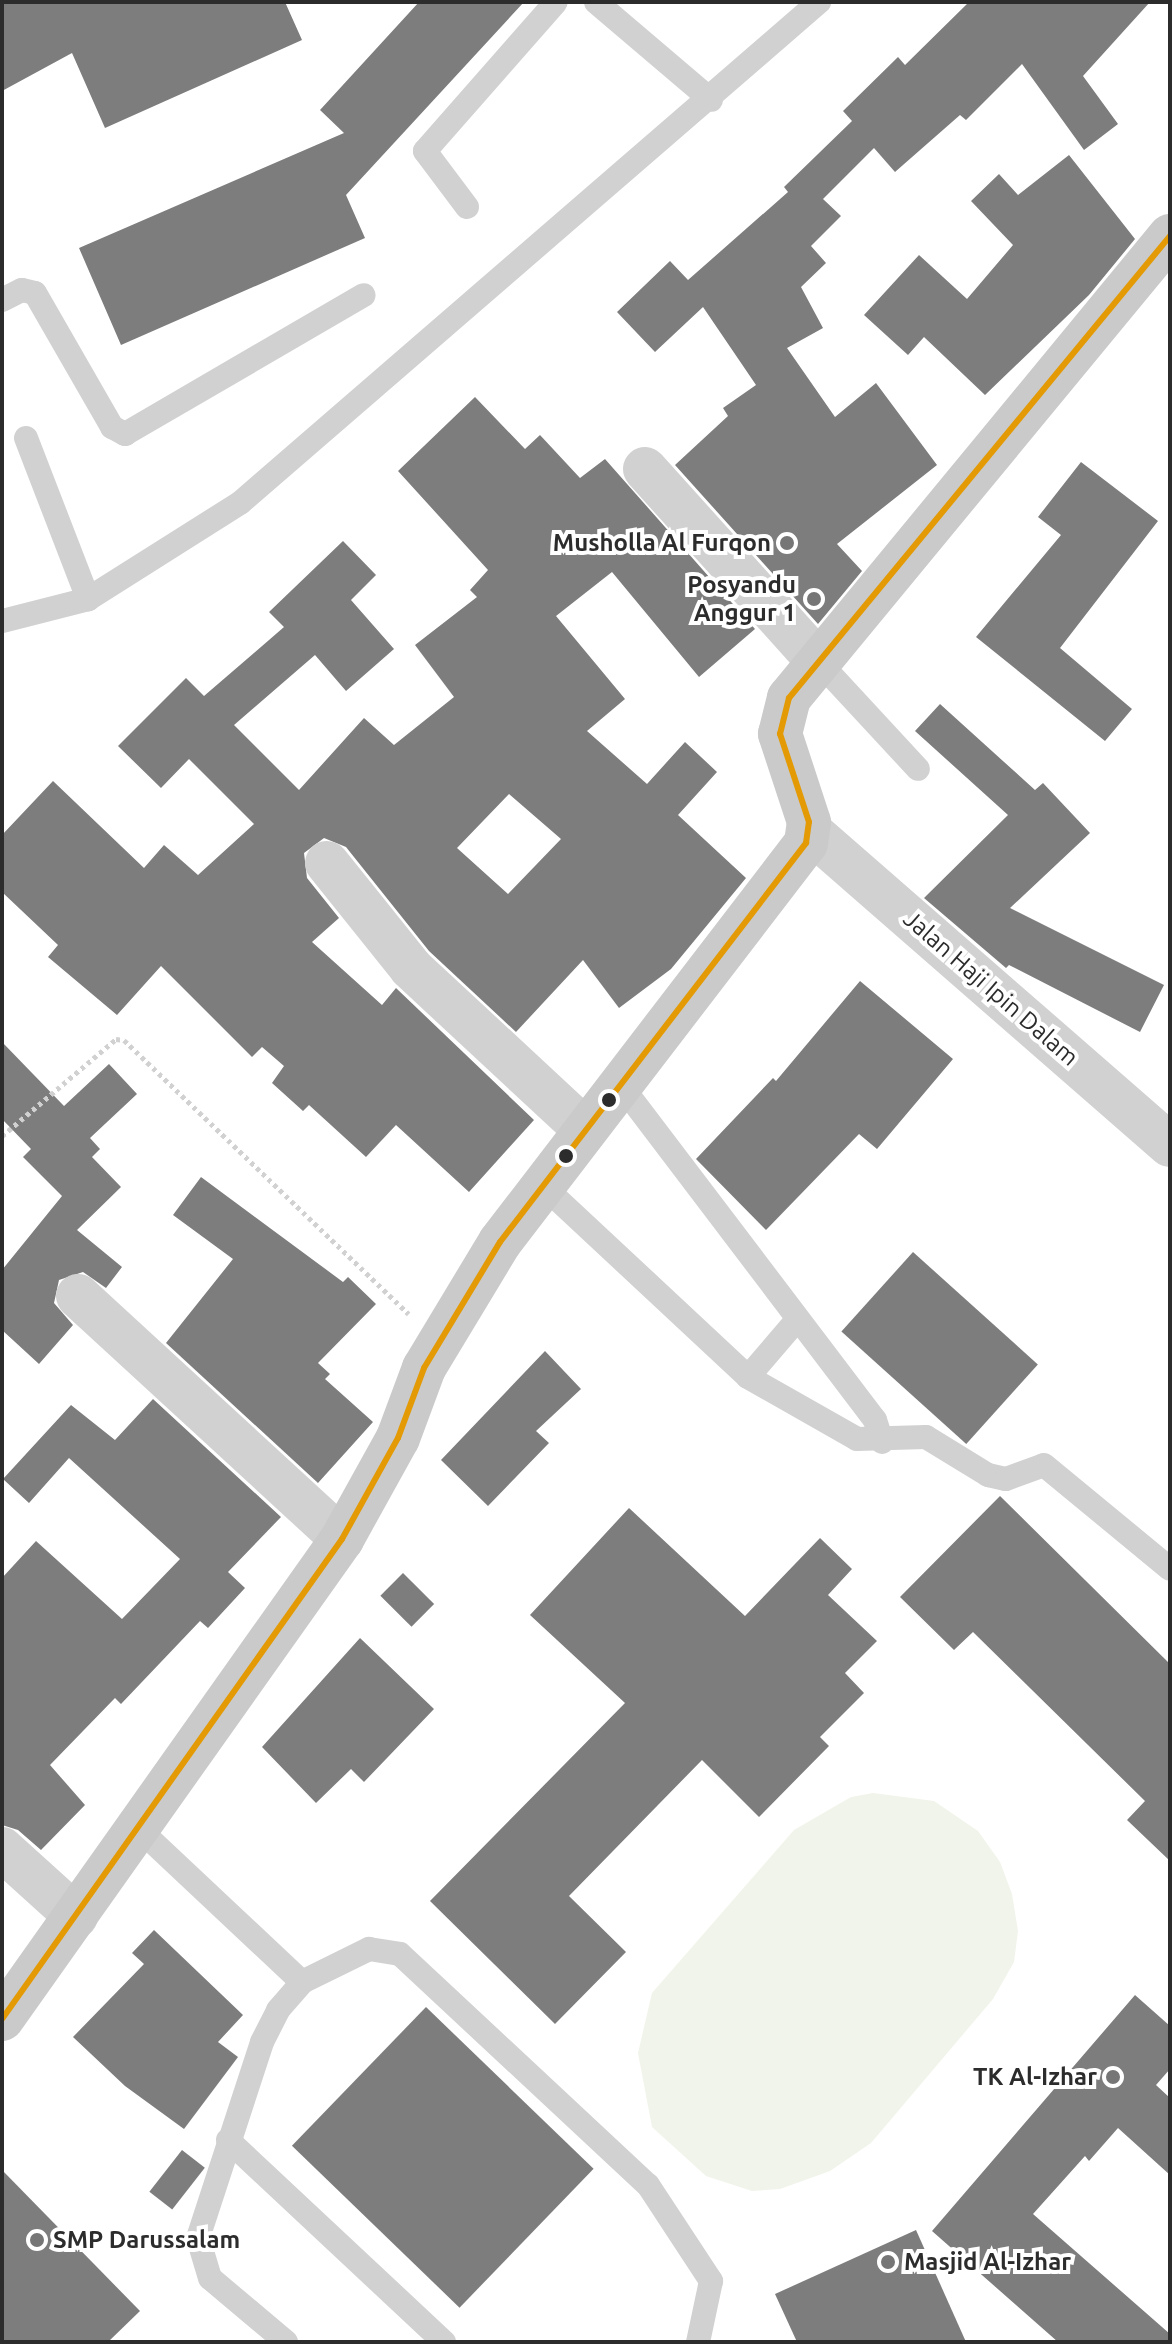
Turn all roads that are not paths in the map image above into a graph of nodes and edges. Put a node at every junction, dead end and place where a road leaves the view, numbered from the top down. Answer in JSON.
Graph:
{"nodes":[{"id":1,"x":556,"y":2,"type":"edge"},
{"id":2,"x":596,"y":2,"type":"edge"},
{"id":3,"x":819,"y":2,"type":"edge"},
{"id":4,"x":711,"y":100,"type":"junction"},
{"id":5,"x":467,"y":207,"type":"dead end"},
{"id":6,"x":1170,"y":236,"type":"edge"},
{"id":7,"x":364,"y":295,"type":"dead end"},
{"id":8,"x":2,"y":300,"type":"edge"},
{"id":9,"x":26,"y":438,"type":"dead end"},
{"id":10,"x":645,"y":469,"type":"dead end"},
{"id":11,"x":88,"y":599,"type":"junction"},
{"id":12,"x":2,"y":621,"type":"edge"},
{"id":13,"x":818,"y":661,"type":"junction"},
{"id":14,"x":918,"y":769,"type":"dead end"},
{"id":15,"x":811,"y":832,"type":"junction"},
{"id":16,"x":327,"y":863,"type":"dead end"},
{"id":17,"x":620,"y":1084,"type":"junction"},
{"id":18,"x":584,"y":1129,"type":"junction"},
{"id":19,"x":1170,"y":1145,"type":"edge"},
{"id":20,"x":540,"y":1183,"type":"junction"},
{"id":21,"x":78,"y":1296,"type":"dead end"},
{"id":22,"x":796,"y":1321,"type":"junction"},
{"id":23,"x":748,"y":1377,"type":"junction"},
{"id":24,"x":882,"y":1442,"type":"junction"},
{"id":25,"x":342,"y":1539,"type":"junction"},
{"id":26,"x":1170,"y":1569,"type":"edge"},
{"id":27,"x":140,"y":1830,"type":"junction"},
{"id":28,"x":2,"y":1849,"type":"edge"},
{"id":29,"x":76,"y":1916,"type":"junction"},
{"id":30,"x":16,"y":1981,"type":"edge"},
{"id":31,"x":302,"y":1982,"type":"junction"},
{"id":32,"x":2,"y":2019,"type":"edge"},
{"id":33,"x":228,"y":2140,"type":"junction"},
{"id":34,"x":286,"y":2342,"type":"edge"},
{"id":35,"x":444,"y":2342,"type":"edge"},
{"id":36,"x":698,"y":2342,"type":"edge"}],
"edges":[{"from":1,"to":5,"type":"lane"},
{"from":2,"to":4,"type":"lane"},
{"from":3,"to":4,"type":"lane"},
{"from":4,"to":11,"type":"lane"},
{"from":6,"to":13,"type":"street"},
{"from":7,"to":8,"type":"lane"},
{"from":9,"to":11,"type":"lane"},
{"from":10,"to":13,"type":"street"},
{"from":11,"to":12,"type":"lane"},
{"from":13,"to":14,"type":"lane"},
{"from":13,"to":15,"type":"street"},
{"from":15,"to":17,"type":"street"},
{"from":15,"to":19,"type":"street","name":"Jalan Haji Ipin Dalam"},
{"from":16,"to":18,"type":"street"},
{"from":17,"to":18,"type":"street"},
{"from":17,"to":22,"type":"lane"},
{"from":18,"to":20,"type":"street"},
{"from":20,"to":23,"type":"lane"},
{"from":20,"to":25,"type":"street"},
{"from":21,"to":25,"type":"street"},
{"from":22,"to":23,"type":"lane"},
{"from":22,"to":24,"type":"lane"},
{"from":23,"to":24,"type":"lane"},
{"from":24,"to":26,"type":"lane"},
{"from":25,"to":27,"type":"street"},
{"from":27,"to":29,"type":"street"},
{"from":27,"to":31,"type":"lane"},
{"from":28,"to":29,"type":"street"},
{"from":29,"to":30,"type":"street"},
{"from":30,"to":32,"type":"street"},
{"from":31,"to":33,"type":"lane"},
{"from":31,"to":36,"type":"lane"},
{"from":33,"to":34,"type":"lane"},
{"from":33,"to":35,"type":"lane"}]}
